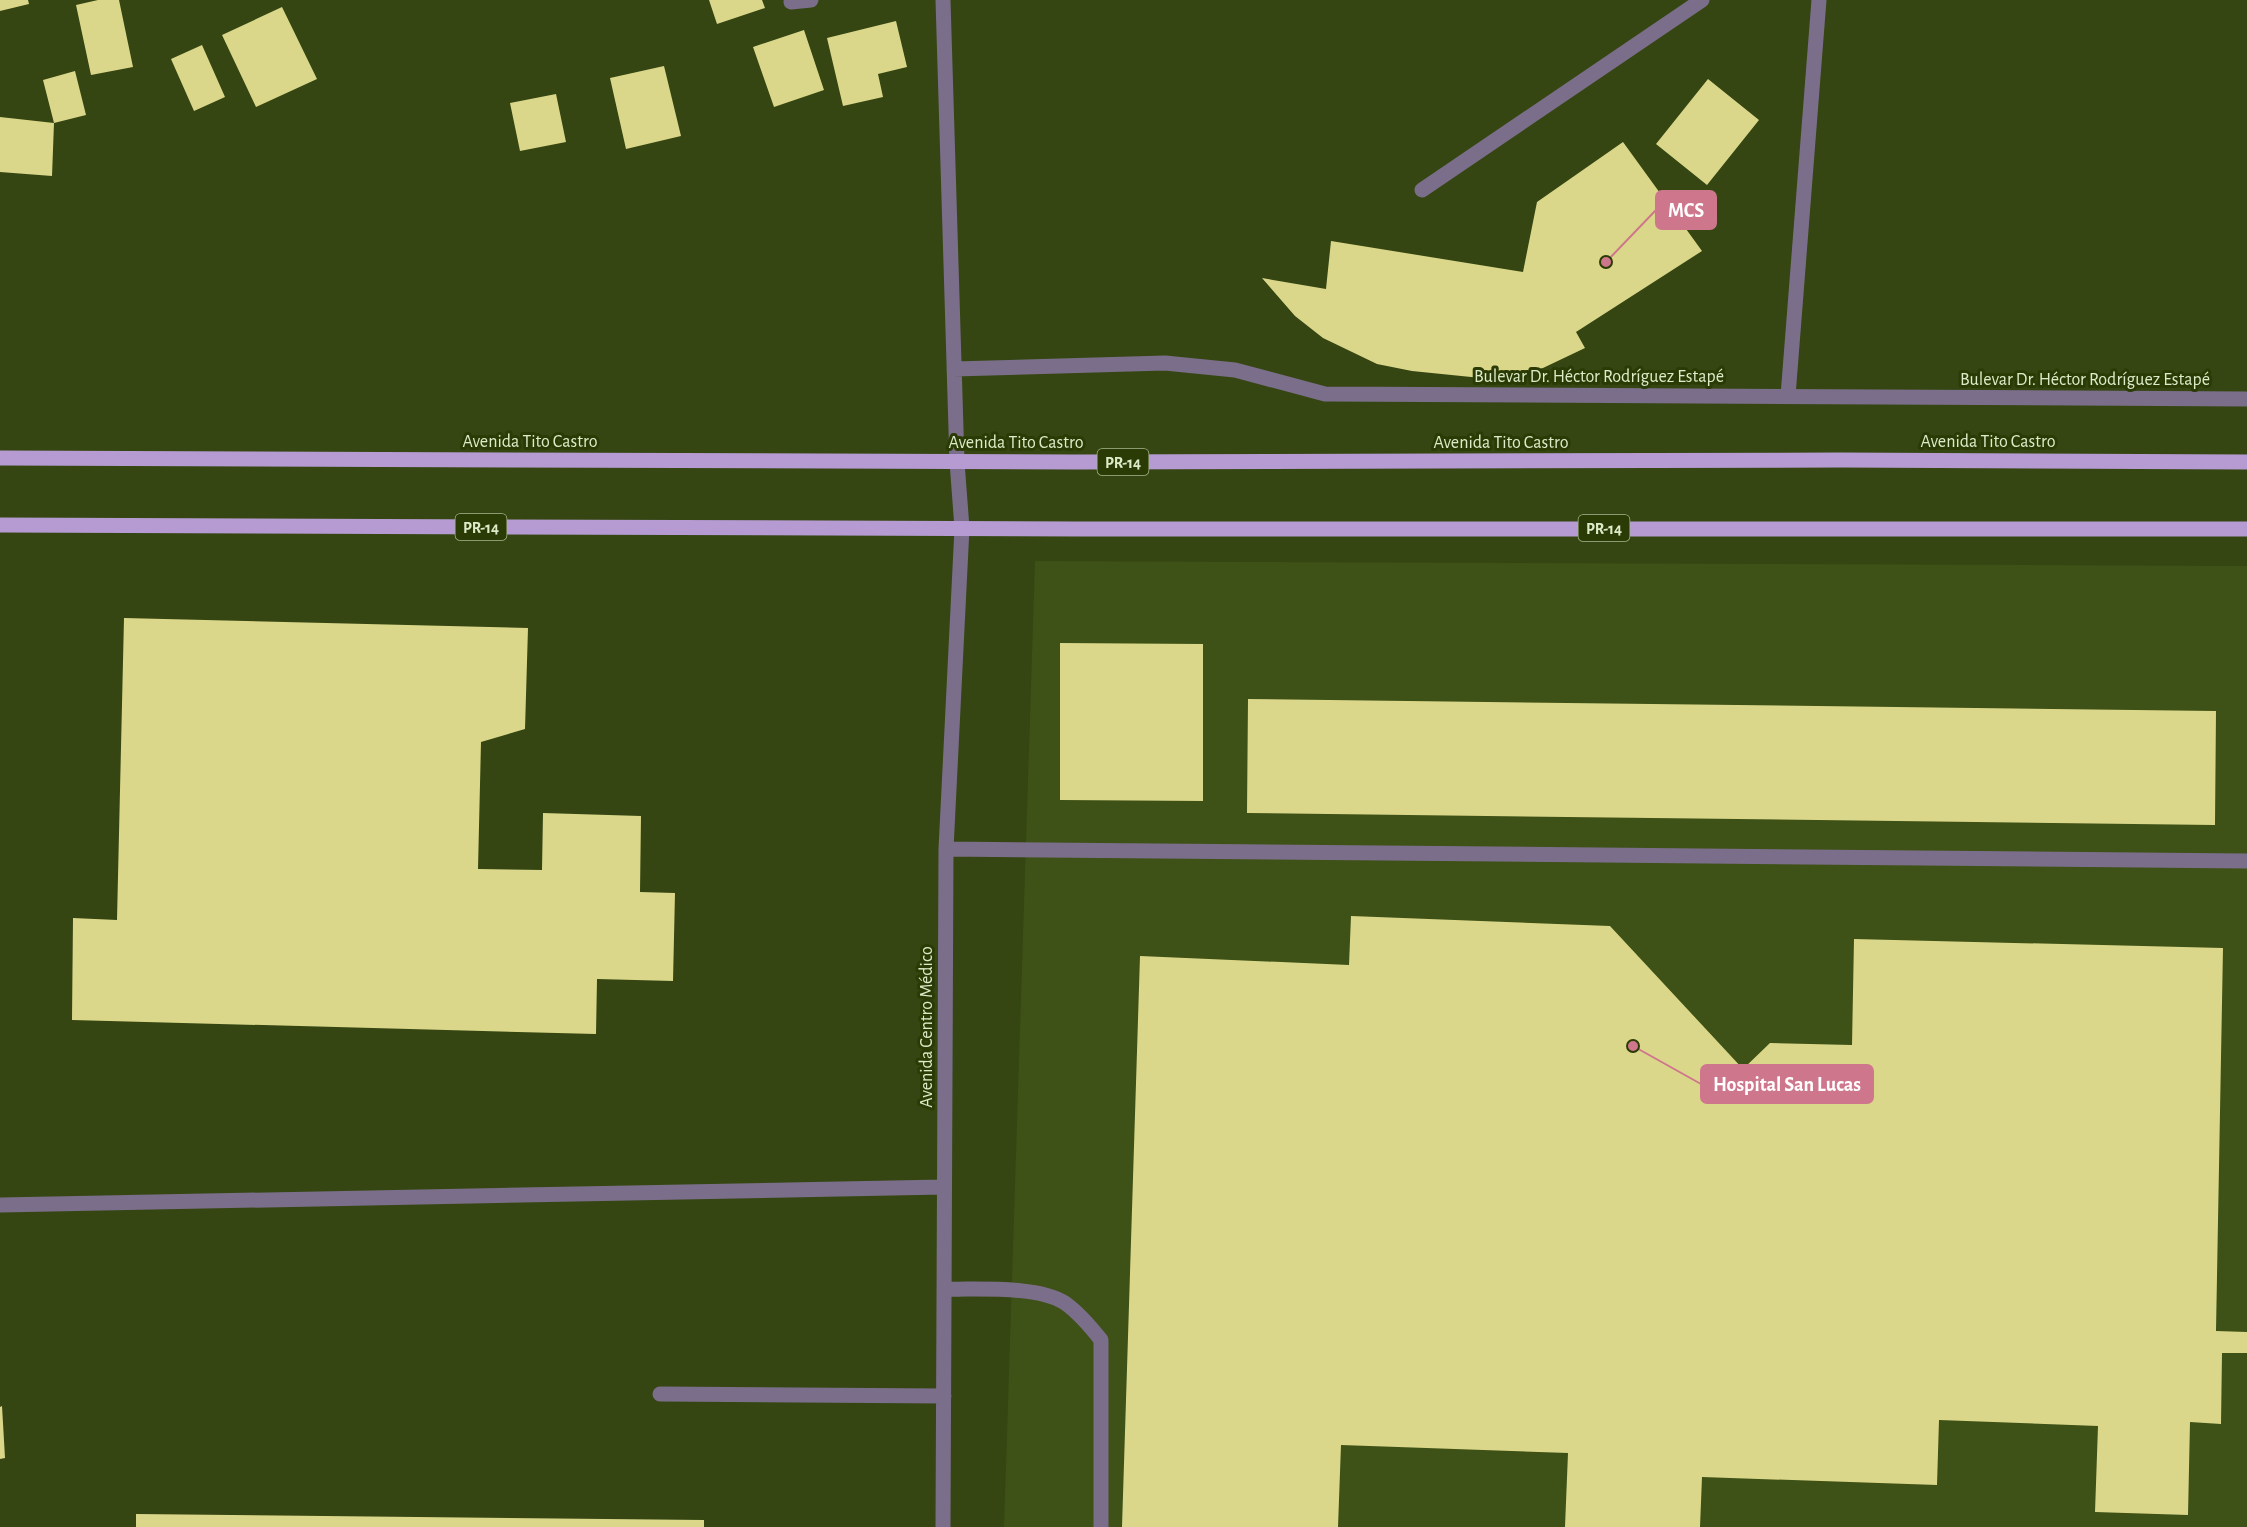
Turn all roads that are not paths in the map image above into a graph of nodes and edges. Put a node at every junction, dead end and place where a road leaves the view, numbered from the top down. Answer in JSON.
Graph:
{"nodes":[{"id":1,"x":812,"y":0,"type":"edge"},
{"id":2,"x":943,"y":0,"type":"edge"},
{"id":3,"x":1702,"y":0,"type":"edge"},
{"id":4,"x":1819,"y":0,"type":"edge"},
{"id":5,"x":791,"y":2,"type":"dead end"},
{"id":6,"x":1422,"y":190,"type":"dead end"},
{"id":7,"x":954,"y":369,"type":"junction"},
{"id":8,"x":1788,"y":396,"type":"junction"},
{"id":9,"x":2247,"y":399,"type":"edge"},
{"id":10,"x":0,"y":458,"type":"edge"},
{"id":11,"x":957,"y":462,"type":"junction"},
{"id":12,"x":2247,"y":462,"type":"edge"},
{"id":13,"x":0,"y":525,"type":"edge"},
{"id":14,"x":962,"y":528,"type":"junction"},
{"id":15,"x":2247,"y":529,"type":"edge"},
{"id":16,"x":946,"y":849,"type":"junction"},
{"id":17,"x":2247,"y":861,"type":"edge"},
{"id":18,"x":944,"y":1186,"type":"junction"},
{"id":19,"x":0,"y":1205,"type":"edge"},
{"id":20,"x":944,"y":1289,"type":"junction"},
{"id":21,"x":660,"y":1394,"type":"dead end"},
{"id":22,"x":944,"y":1396,"type":"junction"},
{"id":23,"x":943,"y":1527,"type":"edge"},
{"id":24,"x":1101,"y":1527,"type":"edge"}],
"edges":[{"from":1,"to":5,"type":"street"},
{"from":2,"to":7,"type":"street","name":"Avenida Centro Médico"},
{"from":3,"to":6,"type":"street"},
{"from":4,"to":8,"type":"street"},
{"from":7,"to":8,"type":"street","name":"Bulevar Dr. Héctor Rodríguez Estapé"},
{"from":7,"to":11,"type":"street","name":"Avenida Centro Médico"},
{"from":8,"to":9,"type":"street","name":"Bulevar Dr. Héctor Rodríguez Estapé"},
{"from":10,"to":11,"type":"main road","name":"Avenida Tito Castro","number":"PR-14"},
{"from":11,"to":12,"type":"main road","name":"Avenida Tito Castro","number":"PR-14"},
{"from":11,"to":14,"type":"street","name":"Avenida Centro Médico"},
{"from":13,"to":14,"type":"main road","number":"PR-14"},
{"from":14,"to":15,"type":"main road","number":"PR-14"},
{"from":14,"to":16,"type":"street","name":"Avenida Centro Médico"},
{"from":16,"to":17,"type":"street"},
{"from":16,"to":18,"type":"street","name":"Avenida Centro Médico"},
{"from":18,"to":19,"type":"street"},
{"from":18,"to":20,"type":"street","name":"Avenida Centro Médico"},
{"from":20,"to":22,"type":"street","name":"Avenida Centro Médico"},
{"from":20,"to":24,"type":"street"},
{"from":21,"to":22,"type":"street"},
{"from":22,"to":23,"type":"street","name":"Avenida Centro Médico"}]}
